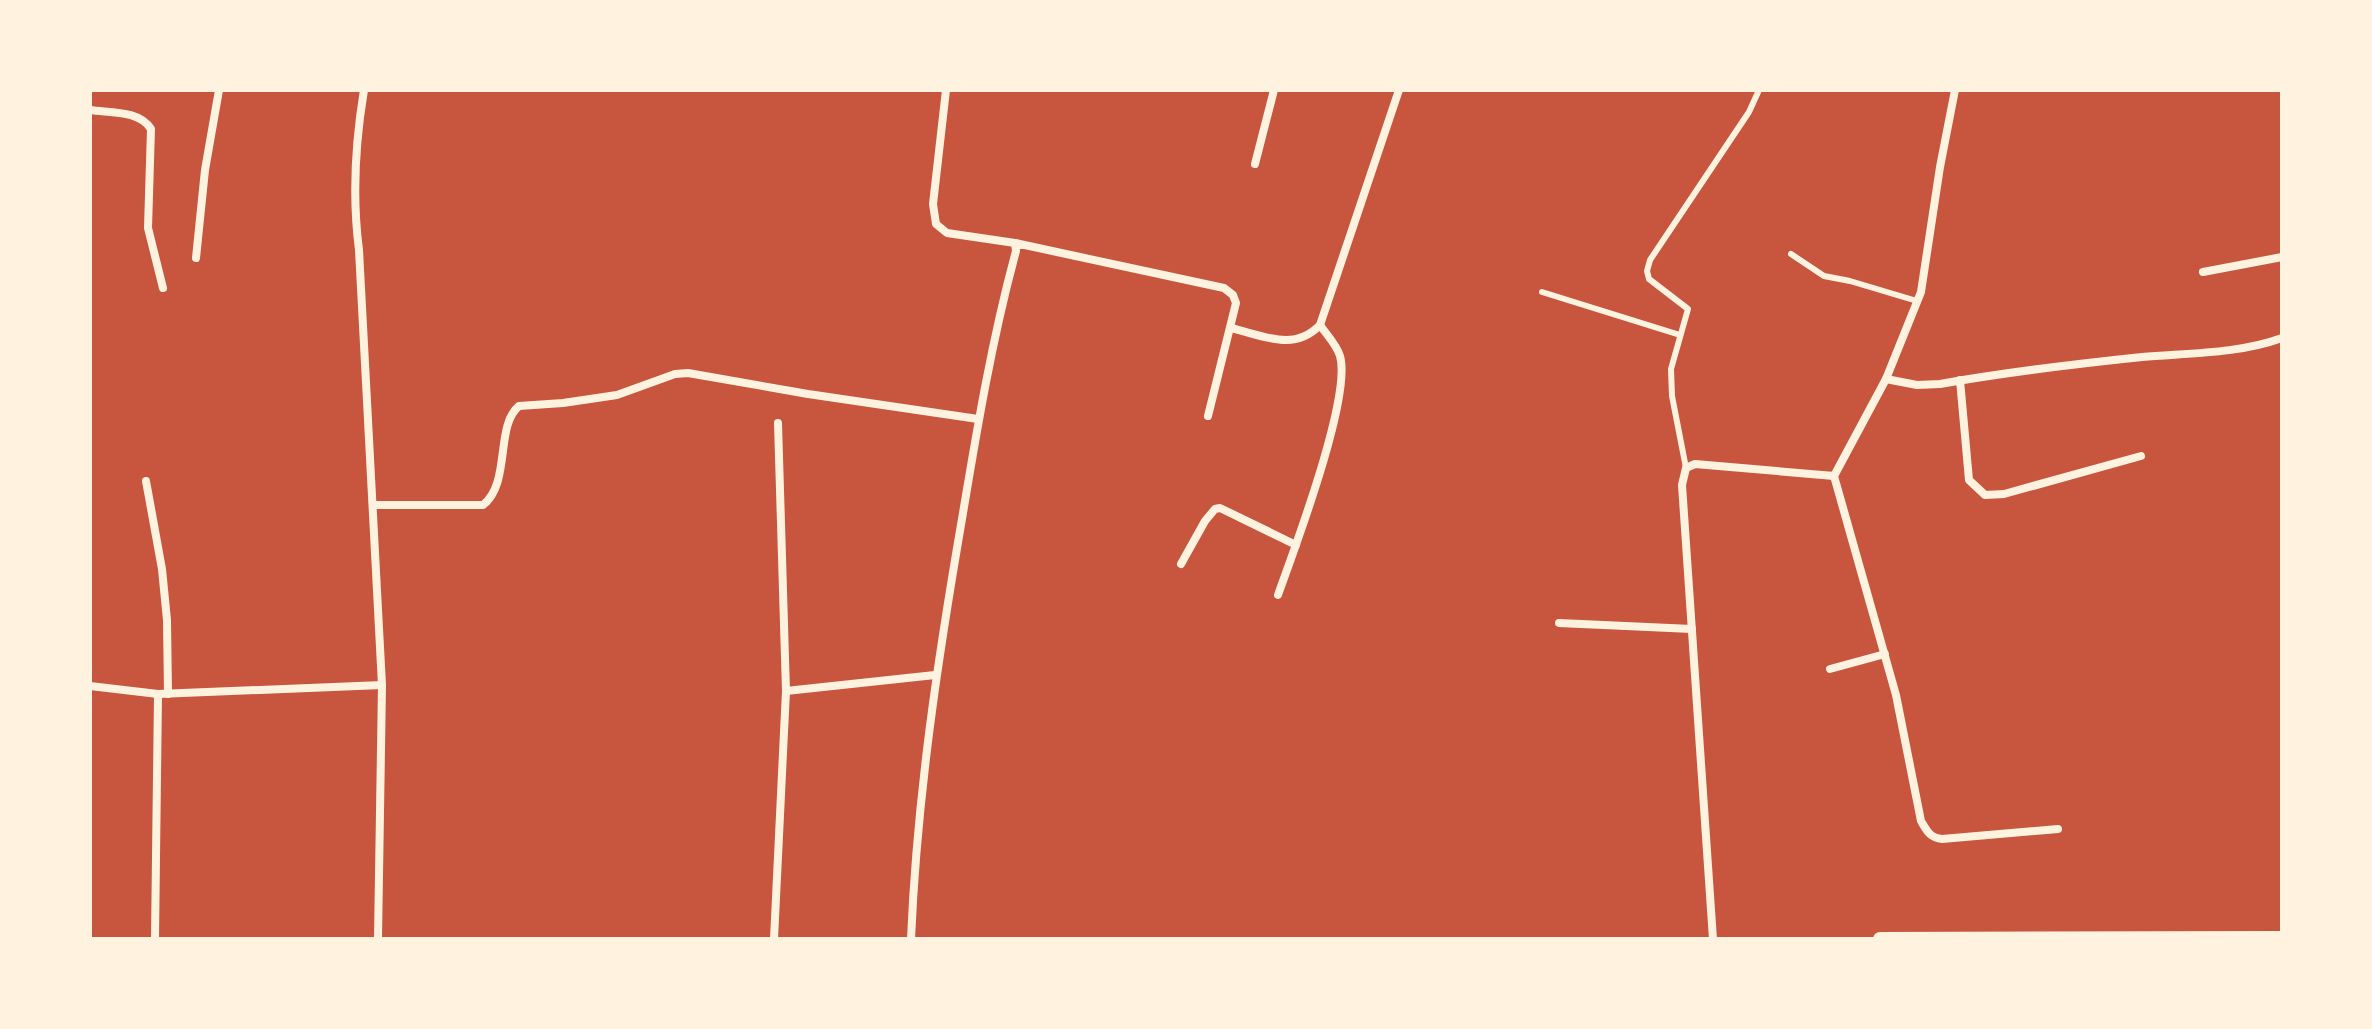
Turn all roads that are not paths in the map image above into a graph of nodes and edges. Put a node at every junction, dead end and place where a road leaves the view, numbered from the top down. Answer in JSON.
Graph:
{"nodes":[{"id":1,"x":219,"y":90,"type":"edge"},
{"id":2,"x":364,"y":90,"type":"edge"},
{"id":3,"x":946,"y":90,"type":"edge"},
{"id":4,"x":1274,"y":90,"type":"edge"},
{"id":5,"x":1399,"y":90,"type":"edge"},
{"id":6,"x":1759,"y":90,"type":"edge"},
{"id":7,"x":1955,"y":90,"type":"edge"},
{"id":8,"x":90,"y":110,"type":"edge"},
{"id":9,"x":1255,"y":164,"type":"dead end"},
{"id":10,"x":1015,"y":243,"type":"junction"},
{"id":11,"x":1791,"y":254,"type":"dead end"},
{"id":12,"x":2282,"y":257,"type":"edge"},
{"id":13,"x":196,"y":258,"type":"dead end"},
{"id":14,"x":2203,"y":272,"type":"dead end"},
{"id":15,"x":163,"y":288,"type":"dead end"},
{"id":16,"x":1542,"y":292,"type":"dead end"},
{"id":17,"x":1917,"y":301,"type":"junction"},
{"id":18,"x":1320,"y":325,"type":"junction"},
{"id":19,"x":1231,"y":328,"type":"junction"},
{"id":20,"x":1680,"y":335,"type":"junction"},
{"id":21,"x":2282,"y":338,"type":"edge"},
{"id":22,"x":1886,"y":379,"type":"junction"},
{"id":23,"x":1960,"y":380,"type":"junction"},
{"id":24,"x":1208,"y":416,"type":"dead end"},
{"id":25,"x":978,"y":419,"type":"junction"},
{"id":26,"x":778,"y":423,"type":"dead end"},
{"id":27,"x":2141,"y":456,"type":"dead end"},
{"id":28,"x":1686,"y":468,"type":"junction"},
{"id":29,"x":1834,"y":476,"type":"junction"},
{"id":30,"x":146,"y":481,"type":"dead end"},
{"id":31,"x":373,"y":505,"type":"junction"},
{"id":32,"x":1296,"y":545,"type":"junction"},
{"id":33,"x":1181,"y":564,"type":"dead end"},
{"id":34,"x":1278,"y":595,"type":"dead end"},
{"id":35,"x":1559,"y":623,"type":"dead end"},
{"id":36,"x":1692,"y":629,"type":"junction"},
{"id":37,"x":1885,"y":654,"type":"junction"},
{"id":38,"x":1830,"y":669,"type":"dead end"},
{"id":39,"x":935,"y":675,"type":"junction"},
{"id":40,"x":382,"y":685,"type":"junction"},
{"id":41,"x":90,"y":686,"type":"edge"},
{"id":42,"x":786,"y":691,"type":"junction"},
{"id":43,"x":163,"y":694,"type":"junction"},
{"id":44,"x":2058,"y":829,"type":"dead end"},
{"id":45,"x":2282,"y":938,"type":"edge"},
{"id":46,"x":155,"y":939,"type":"edge"},
{"id":47,"x":378,"y":939,"type":"edge"},
{"id":48,"x":774,"y":939,"type":"edge"},
{"id":49,"x":911,"y":939,"type":"edge"},
{"id":50,"x":1713,"y":939,"type":"edge"},
{"id":51,"x":1880,"y":939,"type":"edge"},
{"id":52,"x":1937,"y":939,"type":"edge"}],
"edges":[{"from":1,"to":13,"type":"street"},
{"from":2,"to":31,"type":"street"},
{"from":3,"to":10,"type":"street"},
{"from":4,"to":9,"type":"street"},
{"from":5,"to":18,"type":"street"},
{"from":6,"to":20,"type":"lane"},
{"from":7,"to":17,"type":"street"},
{"from":8,"to":15,"type":"street"},
{"from":10,"to":19,"type":"street"},
{"from":10,"to":25,"type":"street"},
{"from":11,"to":17,"type":"lane"},
{"from":12,"to":14,"type":"street"},
{"from":16,"to":20,"type":"lane"},
{"from":17,"to":22,"type":"street"},
{"from":18,"to":19,"type":"street"},
{"from":18,"to":32,"type":"street"},
{"from":19,"to":24,"type":"street"},
{"from":20,"to":28,"type":"lane"},
{"from":21,"to":23,"type":"street"},
{"from":22,"to":23,"type":"street"},
{"from":22,"to":29,"type":"street"},
{"from":23,"to":27,"type":"street"},
{"from":25,"to":31,"type":"street"},
{"from":25,"to":39,"type":"street"},
{"from":26,"to":42,"type":"street"},
{"from":28,"to":29,"type":"street"},
{"from":28,"to":36,"type":"street"},
{"from":29,"to":37,"type":"street"},
{"from":30,"to":43,"type":"street"},
{"from":31,"to":40,"type":"street"},
{"from":32,"to":33,"type":"street"},
{"from":32,"to":34,"type":"street"},
{"from":35,"to":36,"type":"street"},
{"from":36,"to":50,"type":"street"},
{"from":37,"to":38,"type":"street"},
{"from":37,"to":44,"type":"street"},
{"from":39,"to":42,"type":"street"},
{"from":39,"to":49,"type":"street"},
{"from":40,"to":43,"type":"street"},
{"from":40,"to":47,"type":"street"},
{"from":41,"to":43,"type":"street"},
{"from":42,"to":48,"type":"street"},
{"from":43,"to":46,"type":"street"},
{"from":45,"to":52,"type":"street"},
{"from":51,"to":52,"type":"street"}]}
